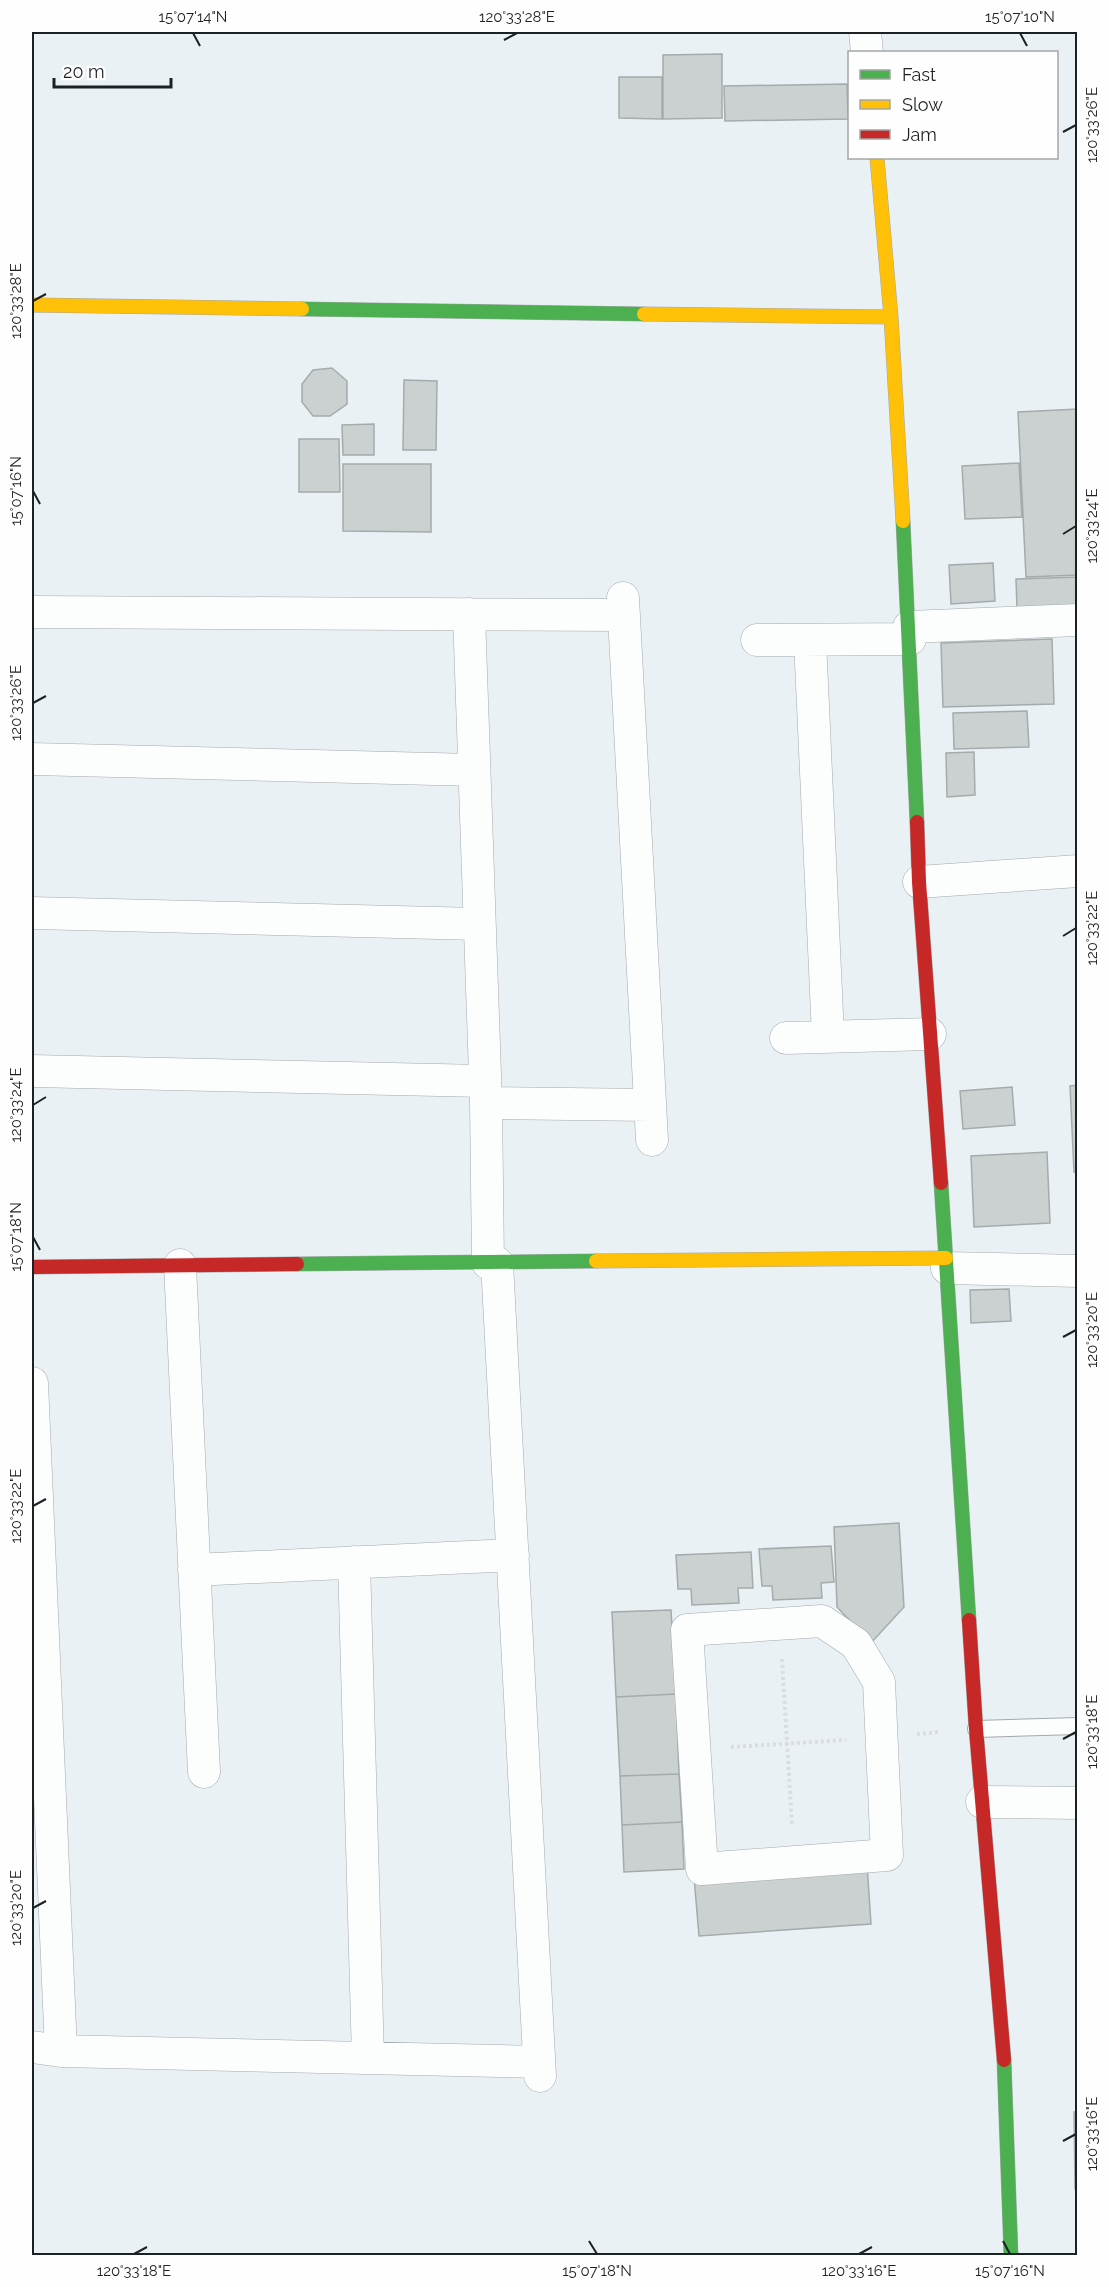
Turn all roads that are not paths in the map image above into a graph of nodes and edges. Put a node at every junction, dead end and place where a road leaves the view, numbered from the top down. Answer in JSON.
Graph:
{"nodes":[{"id":1,"x":865,"y":32,"type":"edge"},
{"id":2,"x":867,"y":51,"type":"edge"},
{"id":3,"x":877,"y":159,"type":"edge"},
{"id":4,"x":32,"y":304,"type":"edge"},
{"id":5,"x":891,"y":317,"type":"junction"},
{"id":6,"x":32,"y":612,"type":"edge"},
{"id":7,"x":469,"y":614,"type":"junction"},
{"id":8,"x":1077,"y":620,"type":"edge"},
{"id":9,"x":909,"y":633,"type":"junction"},
{"id":10,"x":757,"y":640,"type":"dead end"},
{"id":11,"x":810,"y":640,"type":"junction"},
{"id":12,"x":32,"y":759,"type":"edge"},
{"id":13,"x":474,"y":770,"type":"junction"},
{"id":14,"x":1077,"y":871,"type":"edge"},
{"id":15,"x":919,"y":882,"type":"junction"},
{"id":16,"x":32,"y":914,"type":"edge"},
{"id":17,"x":479,"y":924,"type":"junction"},
{"id":18,"x":930,"y":1034,"type":"junction"},
{"id":19,"x":828,"y":1036,"type":"junction"},
{"id":20,"x":786,"y":1038,"type":"dead end"},
{"id":21,"x":32,"y":1071,"type":"edge"},
{"id":22,"x":485,"y":1092,"type":"junction"},
{"id":23,"x":650,"y":1105,"type":"junction"},
{"id":24,"x":652,"y":1140,"type":"dead end"},
{"id":25,"x":493,"y":1263,"type":"junction"},
{"id":26,"x":946,"y":1263,"type":"junction"},
{"id":27,"x":180,"y":1265,"type":"junction"},
{"id":28,"x":32,"y":1267,"type":"edge"},
{"id":29,"x":1077,"y":1271,"type":"edge"},
{"id":30,"x":32,"y":1383,"type":"edge"},
{"id":31,"x":513,"y":1555,"type":"junction"},
{"id":32,"x":354,"y":1562,"type":"junction"},
{"id":33,"x":194,"y":1570,"type":"junction"},
{"id":34,"x":1077,"y":1726,"type":"edge"},
{"id":35,"x":976,"y":1729,"type":"junction"},
{"id":36,"x":204,"y":1772,"type":"dead end"},
{"id":37,"x":982,"y":1802,"type":"junction"},
{"id":38,"x":1077,"y":1803,"type":"edge"},
{"id":39,"x":795,"y":1862,"type":"joint"},
{"id":40,"x":46,"y":2049,"type":"edge"},
{"id":41,"x":368,"y":2058,"type":"junction"},
{"id":42,"x":1011,"y":2256,"type":"edge"}],
"edges":[{"from":1,"to":2,"type":"street"},
{"from":3,"to":5,"type":"street"},
{"from":4,"to":5,"type":"street"},
{"from":5,"to":9,"type":"street"},
{"from":6,"to":7,"type":"street"},
{"from":7,"to":13,"type":"street"},
{"from":7,"to":23,"type":"street"},
{"from":8,"to":9,"type":"street"},
{"from":9,"to":11,"type":"street"},
{"from":9,"to":15,"type":"street"},
{"from":10,"to":11,"type":"street"},
{"from":11,"to":19,"type":"street"},
{"from":12,"to":13,"type":"street"},
{"from":13,"to":17,"type":"street"},
{"from":14,"to":15,"type":"street"},
{"from":15,"to":18,"type":"street"},
{"from":16,"to":17,"type":"street"},
{"from":17,"to":22,"type":"street"},
{"from":18,"to":19,"type":"street"},
{"from":18,"to":26,"type":"street"},
{"from":19,"to":20,"type":"street"},
{"from":21,"to":22,"type":"street"},
{"from":22,"to":23,"type":"street"},
{"from":22,"to":25,"type":"street"},
{"from":23,"to":24,"type":"street"},
{"from":25,"to":26,"type":"street"},
{"from":25,"to":27,"type":"street"},
{"from":25,"to":31,"type":"street"},
{"from":26,"to":29,"type":"street"},
{"from":26,"to":35,"type":"street"},
{"from":27,"to":28,"type":"street"},
{"from":27,"to":33,"type":"street"},
{"from":30,"to":40,"type":"street"},
{"from":31,"to":32,"type":"street"},
{"from":31,"to":41,"type":"street"},
{"from":32,"to":33,"type":"street"},
{"from":32,"to":41,"type":"street"},
{"from":33,"to":36,"type":"street"},
{"from":34,"to":35,"type":"lane"},
{"from":35,"to":37,"type":"street"},
{"from":37,"to":38,"type":"street"},
{"from":37,"to":42,"type":"street"},
{"from":39,"to":39,"type":"street"},
{"from":40,"to":41,"type":"street"}]}
